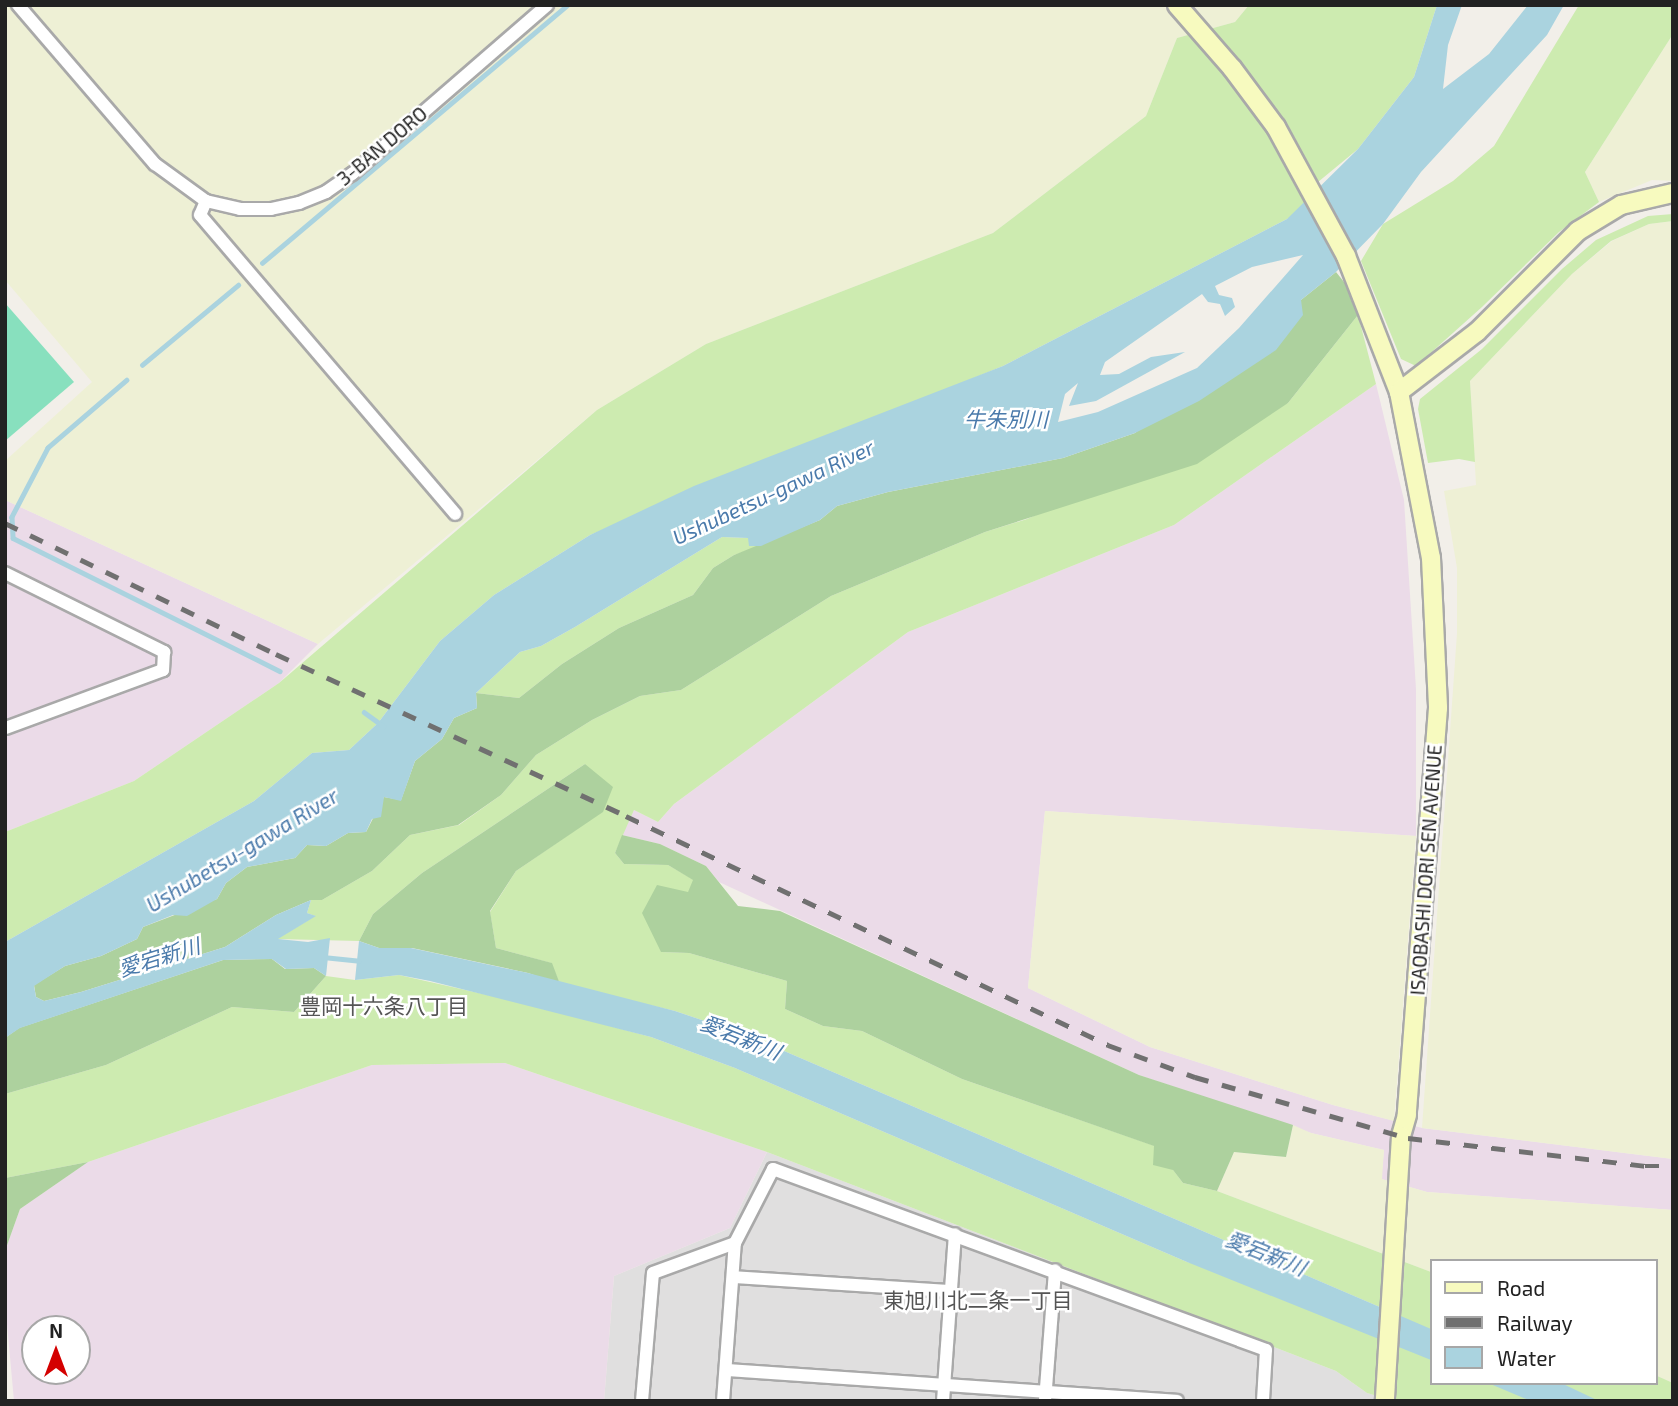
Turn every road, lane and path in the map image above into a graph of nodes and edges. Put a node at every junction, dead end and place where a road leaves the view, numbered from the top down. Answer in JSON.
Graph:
{"nodes":[{"id":1,"x":18,"y":5,"type":"edge"},
{"id":2,"x":547,"y":5,"type":"edge"},
{"id":3,"x":1178,"y":5,"type":"edge"},
{"id":4,"x":1673,"y":193,"type":"edge"},
{"id":5,"x":206,"y":201,"type":"junction"},
{"id":6,"x":1399,"y":391,"type":"junction"},
{"id":7,"x":455,"y":514,"type":"dead end"},
{"id":8,"x":5,"y":573,"type":"edge"},
{"id":9,"x":5,"y":728,"type":"edge"},
{"id":10,"x":955,"y":1234,"type":"junction"},
{"id":11,"x":735,"y":1243,"type":"junction"},
{"id":12,"x":1055,"y":1270,"type":"junction"},
{"id":13,"x":733,"y":1277,"type":"junction"},
{"id":14,"x":951,"y":1291,"type":"junction"},
{"id":15,"x":726,"y":1370,"type":"junction"},
{"id":16,"x":944,"y":1385,"type":"junction"},
{"id":17,"x":1045,"y":1396,"type":"edge"},
{"id":18,"x":642,"y":1401,"type":"edge"},
{"id":19,"x":723,"y":1401,"type":"edge"},
{"id":20,"x":943,"y":1401,"type":"edge"},
{"id":21,"x":1177,"y":1401,"type":"edge"},
{"id":22,"x":1263,"y":1401,"type":"edge"},
{"id":23,"x":1385,"y":1401,"type":"edge"}],
"edges":[{"from":1,"to":5,"type":"street","name":"3-BAN DORO"},
{"from":2,"to":5,"type":"street","name":"3-BAN DORO"},
{"from":3,"to":6,"type":"street","name":"ISAOBASHI DORI SEN AVENUE"},
{"from":4,"to":6,"type":"street"},
{"from":5,"to":7,"type":"street"},
{"from":6,"to":23,"type":"street","name":"ISAOBASHI DORI SEN AVENUE"},
{"from":8,"to":9,"type":"street"},
{"from":10,"to":11,"type":"street"},
{"from":10,"to":12,"type":"street"},
{"from":10,"to":14,"type":"street"},
{"from":11,"to":13,"type":"street"},
{"from":11,"to":18,"type":"street"},
{"from":12,"to":17,"type":"street"},
{"from":12,"to":22,"type":"street"},
{"from":13,"to":14,"type":"street"},
{"from":13,"to":15,"type":"street"},
{"from":14,"to":16,"type":"street"},
{"from":15,"to":16,"type":"street"},
{"from":15,"to":19,"type":"street"},
{"from":16,"to":17,"type":"street"},
{"from":16,"to":20,"type":"street"},
{"from":17,"to":21,"type":"street"}]}
